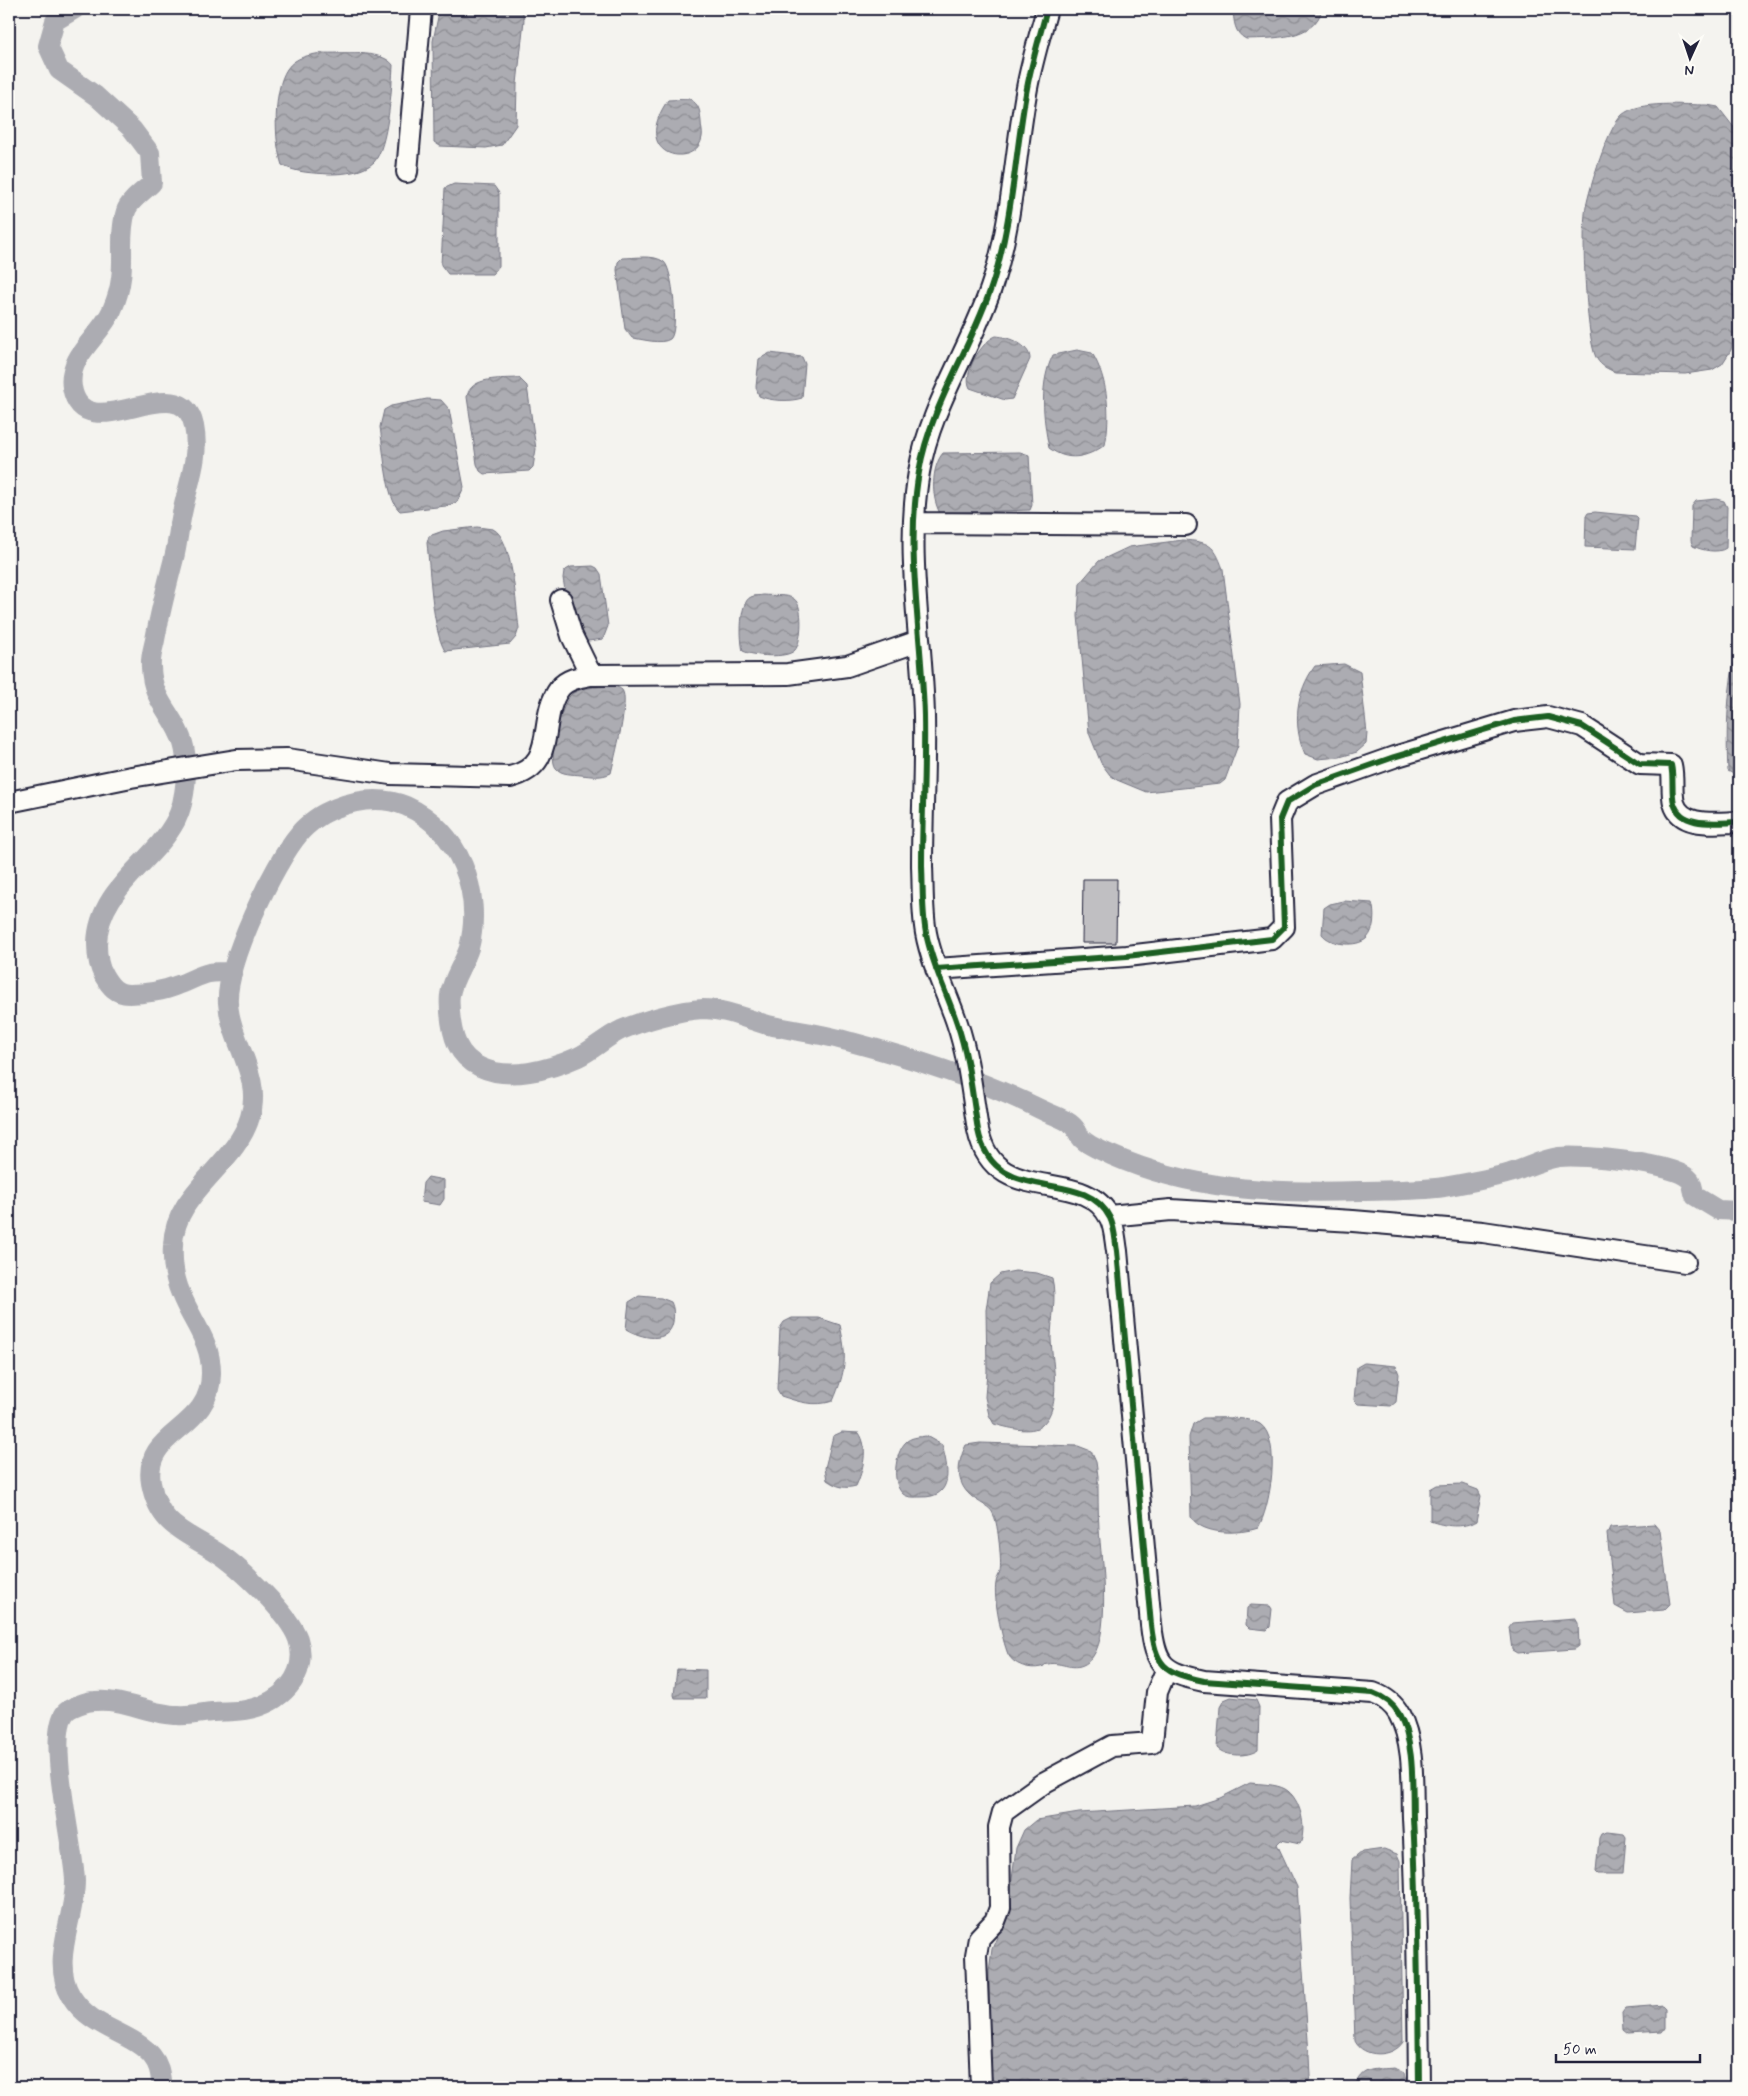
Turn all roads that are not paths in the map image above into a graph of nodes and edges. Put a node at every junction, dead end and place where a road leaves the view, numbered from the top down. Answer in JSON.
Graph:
{"nodes":[{"id":1,"x":421,"y":9,"type":"edge"},
{"id":2,"x":1047,"y":9,"type":"edge"},
{"id":3,"x":407,"y":172,"type":"dead end"},
{"id":4,"x":915,"y":523,"type":"junction"},
{"id":5,"x":1186,"y":525,"type":"dead end"},
{"id":6,"x":561,"y":600,"type":"dead end"},
{"id":7,"x":919,"y":641,"type":"junction"},
{"id":8,"x":591,"y":675,"type":"junction"},
{"id":9,"x":9,"y":802,"type":"edge"},
{"id":10,"x":1739,"y":822,"type":"edge"},
{"id":11,"x":936,"y":969,"type":"junction"},
{"id":12,"x":1109,"y":1216,"type":"junction"},
{"id":13,"x":1684,"y":1262,"type":"dead end"},
{"id":14,"x":1167,"y":1668,"type":"junction"},
{"id":15,"x":981,"y":2087,"type":"edge"},
{"id":16,"x":1419,"y":2087,"type":"edge"}],
"edges":[{"from":1,"to":3,"type":"street"},
{"from":2,"to":4,"type":"street"},
{"from":4,"to":5,"type":"street"},
{"from":4,"to":7,"type":"street"},
{"from":6,"to":8,"type":"street"},
{"from":7,"to":8,"type":"street"},
{"from":7,"to":11,"type":"street"},
{"from":8,"to":9,"type":"street"},
{"from":10,"to":11,"type":"street"},
{"from":11,"to":12,"type":"street"},
{"from":12,"to":13,"type":"street"},
{"from":12,"to":14,"type":"street"},
{"from":14,"to":15,"type":"street"},
{"from":14,"to":16,"type":"street"}]}
